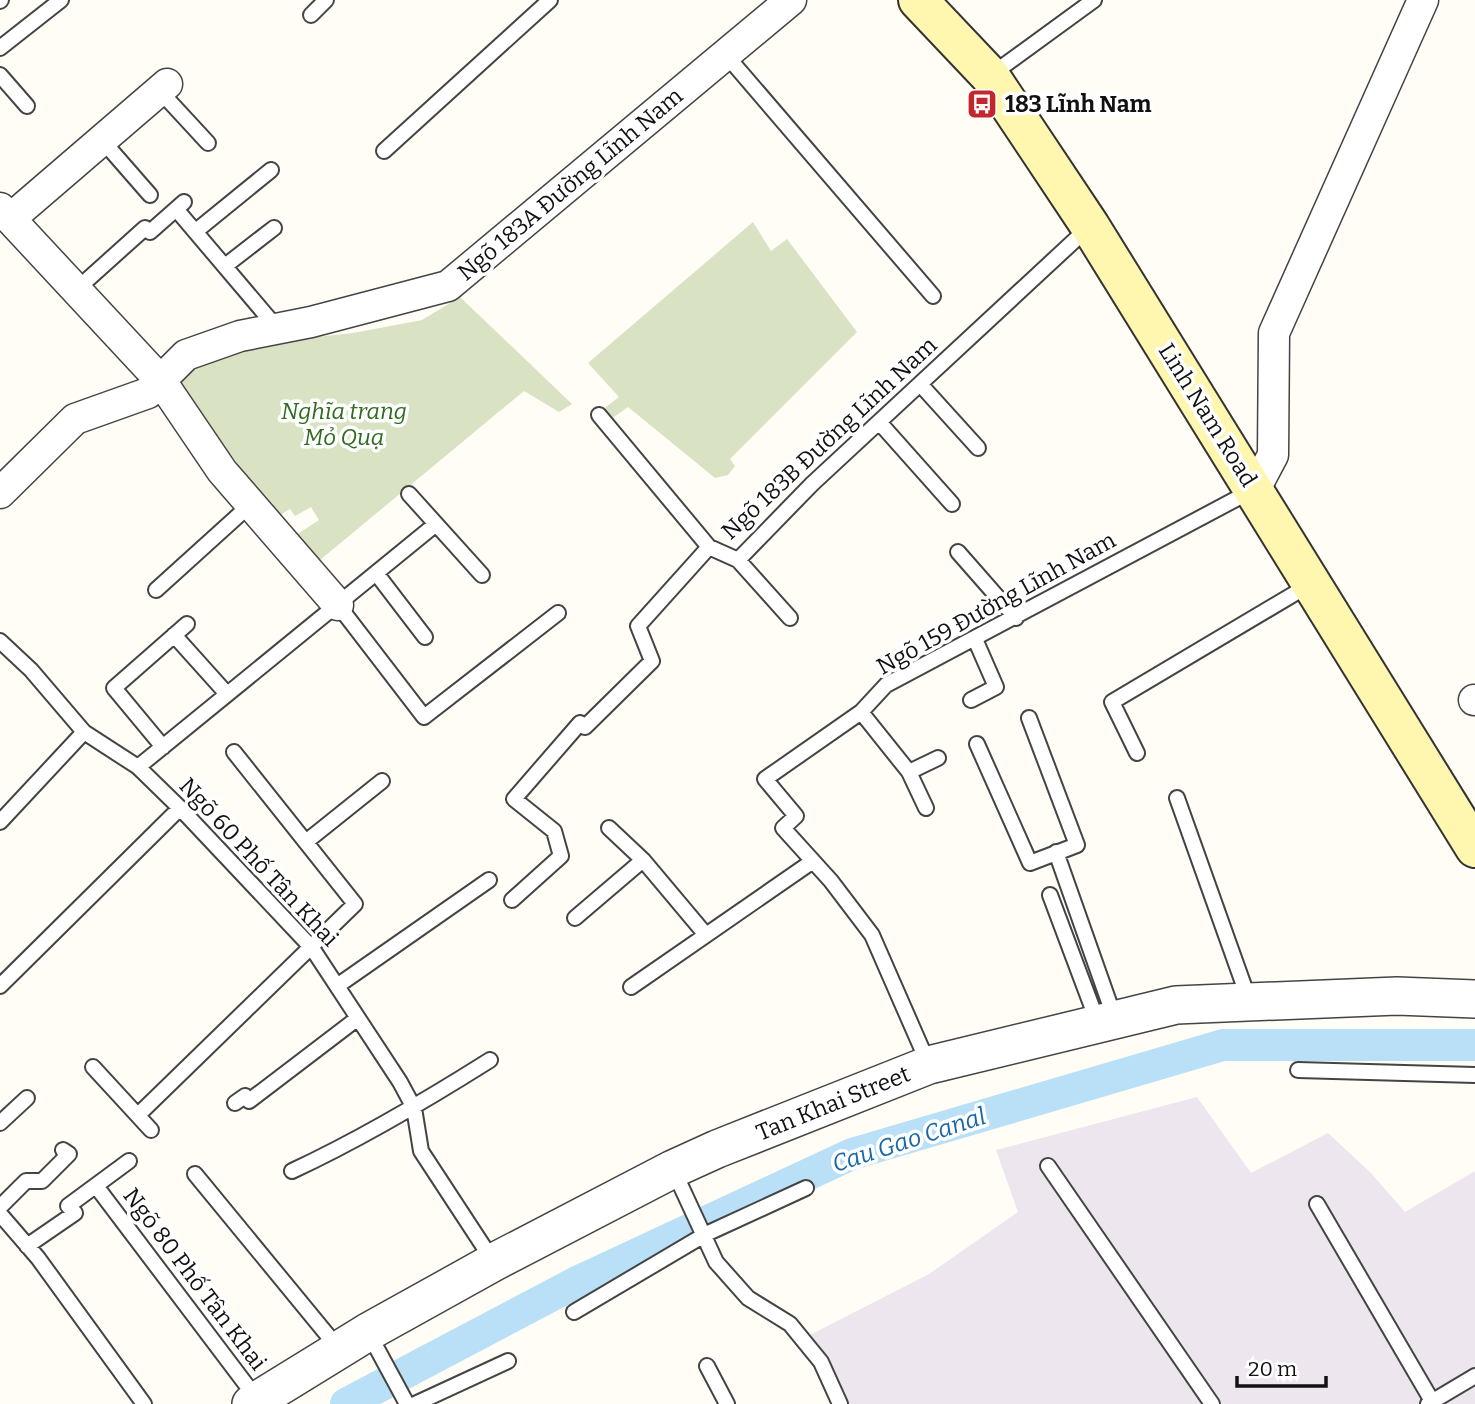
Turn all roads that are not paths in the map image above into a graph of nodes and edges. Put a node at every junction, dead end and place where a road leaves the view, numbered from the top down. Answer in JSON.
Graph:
{"nodes":[{"id":1,"x":61,"y":0,"type":"edge"},
{"id":2,"x":326,"y":0,"type":"edge"},
{"id":3,"x":550,"y":0,"type":"edge"},
{"id":4,"x":791,"y":0,"type":"edge"},
{"id":5,"x":918,"y":0,"type":"edge"},
{"id":6,"x":1094,"y":0,"type":"edge"},
{"id":7,"x":1423,"y":0,"type":"edge"},
{"id":8,"x":311,"y":15,"type":"dead end"},
{"id":9,"x":0,"y":48,"type":"edge"},
{"id":10,"x":726,"y":55,"type":"junction"},
{"id":11,"x":0,"y":75,"type":"edge"},
{"id":12,"x":990,"y":76,"type":"junction"},
{"id":13,"x":163,"y":87,"type":"joint"},
{"id":14,"x":27,"y":106,"type":"dead end"},
{"id":15,"x":102,"y":140,"type":"junction"},
{"id":16,"x":208,"y":142,"type":"dead end"},
{"id":17,"x":384,"y":151,"type":"dead end"},
{"id":18,"x":271,"y":170,"type":"dead end"},
{"id":19,"x":150,"y":195,"type":"dead end"},
{"id":20,"x":5,"y":213,"type":"edge"},
{"id":21,"x":1090,"y":226,"type":"junction"},
{"id":22,"x":274,"y":228,"type":"dead end"},
{"id":23,"x":196,"y":231,"type":"junction"},
{"id":24,"x":225,"y":266,"type":"junction"},
{"id":25,"x":76,"y":290,"type":"junction"},
{"id":26,"x":933,"y":296,"type":"dead end"},
{"id":27,"x":278,"y":329,"type":"junction"},
{"id":28,"x":161,"y":381,"type":"junction"},
{"id":29,"x":920,"y":384,"type":"junction"},
{"id":30,"x":599,"y":415,"type":"dead end"},
{"id":31,"x":879,"y":422,"type":"junction"},
{"id":32,"x":978,"y":448,"type":"dead end"},
{"id":33,"x":1255,"y":489,"type":"junction"},
{"id":34,"x":0,"y":493,"type":"edge"},
{"id":35,"x":409,"y":494,"type":"dead end"},
{"id":36,"x":251,"y":504,"type":"junction"},
{"id":37,"x":952,"y":504,"type":"dead end"},
{"id":38,"x":436,"y":524,"type":"junction"},
{"id":39,"x":709,"y":547,"type":"junction"},
{"id":40,"x":958,"y":552,"type":"dead end"},
{"id":41,"x":738,"y":560,"type":"junction"},
{"id":42,"x":376,"y":573,"type":"junction"},
{"id":43,"x":482,"y":575,"type":"dead end"},
{"id":44,"x":1313,"y":582,"type":"junction"},
{"id":45,"x":156,"y":590,"type":"dead end"},
{"id":46,"x":338,"y":604,"type":"junction"},
{"id":47,"x":558,"y":613,"type":"dead end"},
{"id":48,"x":790,"y":618,"type":"dead end"},
{"id":49,"x":1016,"y":618,"type":"junction"},
{"id":50,"x":187,"y":624,"type":"dead end"},
{"id":51,"x":174,"y":635,"type":"junction"},
{"id":52,"x":425,"y":637,"type":"dead end"},
{"id":53,"x":975,"y":639,"type":"junction"},
{"id":54,"x":0,"y":641,"type":"edge"},
{"id":55,"x":227,"y":694,"type":"junction"},
{"id":56,"x":971,"y":699,"type":"dead end"},
{"id":57,"x":861,"y":712,"type":"junction"},
{"id":58,"x":1029,"y":718,"type":"dead end"},
{"id":59,"x":84,"y":732,"type":"junction"},
{"id":60,"x":977,"y":744,"type":"dead end"},
{"id":61,"x":163,"y":747,"type":"junction"},
{"id":62,"x":234,"y":752,"type":"dead end"},
{"id":63,"x":1137,"y":753,"type":"dead end"},
{"id":64,"x":938,"y":758,"type":"dead end"},
{"id":65,"x":138,"y":767,"type":"junction"},
{"id":66,"x":909,"y":772,"type":"junction"},
{"id":67,"x":382,"y":780,"type":"dead end"},
{"id":68,"x":1177,"y":798,"type":"dead end"},
{"id":69,"x":180,"y":808,"type":"junction"},
{"id":70,"x":926,"y":808,"type":"dead end"},
{"id":71,"x":0,"y":822,"type":"edge"},
{"id":72,"x":609,"y":828,"type":"dead end"},
{"id":73,"x":1470,"y":828,"type":"edge"},
{"id":74,"x":307,"y":841,"type":"junction"},
{"id":75,"x":1056,"y":852,"type":"junction"},
{"id":76,"x":643,"y":860,"type":"junction"},
{"id":77,"x":813,"y":861,"type":"junction"},
{"id":78,"x":489,"y":880,"type":"dead end"},
{"id":79,"x":1050,"y":895,"type":"dead end"},
{"id":80,"x":512,"y":900,"type":"dead end"},
{"id":81,"x":575,"y":918,"type":"dead end"},
{"id":82,"x":706,"y":935,"type":"junction"},
{"id":83,"x":312,"y":948,"type":"junction"},
{"id":84,"x":0,"y":986,"type":"edge"},
{"id":85,"x":337,"y":986,"type":"junction"},
{"id":86,"x":631,"y":987,"type":"dead end"},
{"id":87,"x":1475,"y":999,"type":"edge"},
{"id":88,"x":1250,"y":1002,"type":"junction"},
{"id":89,"x":358,"y":1018,"type":"junction"},
{"id":90,"x":1107,"y":1022,"type":"junction"},
{"id":91,"x":489,"y":1060,"type":"dead end"},
{"id":92,"x":929,"y":1065,"type":"junction"},
{"id":93,"x":93,"y":1067,"type":"dead end"},
{"id":94,"x":1298,"y":1070,"type":"dead end"},
{"id":95,"x":1475,"y":1075,"type":"edge"},
{"id":96,"x":27,"y":1098,"type":"dead end"},
{"id":97,"x":235,"y":1103,"type":"dead end"},
{"id":98,"x":414,"y":1108,"type":"junction"},
{"id":99,"x":138,"y":1115,"type":"junction"},
{"id":100,"x":0,"y":1123,"type":"edge"},
{"id":101,"x":151,"y":1130,"type":"dead end"},
{"id":102,"x":63,"y":1150,"type":"dead end"},
{"id":103,"x":129,"y":1161,"type":"dead end"},
{"id":104,"x":1048,"y":1166,"type":"dead end"},
{"id":105,"x":292,"y":1171,"type":"dead end"},
{"id":106,"x":195,"y":1174,"type":"dead end"},
{"id":107,"x":679,"y":1181,"type":"junction"},
{"id":108,"x":96,"y":1186,"type":"junction"},
{"id":109,"x":806,"y":1188,"type":"dead end"},
{"id":110,"x":1317,"y":1204,"type":"dead end"},
{"id":111,"x":0,"y":1207,"type":"edge"},
{"id":112,"x":0,"y":1214,"type":"edge"},
{"id":113,"x":705,"y":1232,"type":"junction"},
{"id":114,"x":27,"y":1246,"type":"junction"},
{"id":115,"x":494,"y":1262,"type":"junction"},
{"id":116,"x":574,"y":1312,"type":"dead end"},
{"id":117,"x":363,"y":1345,"type":"junction"},
{"id":118,"x":509,"y":1361,"type":"dead end"},
{"id":119,"x":707,"y":1366,"type":"dead end"},
{"id":120,"x":1475,"y":1376,"type":"edge"},
{"id":121,"x":404,"y":1398,"type":"edge"},
{"id":122,"x":254,"y":1402,"type":"edge"},
{"id":123,"x":835,"y":1402,"type":"edge"},
{"id":124,"x":1430,"y":1403,"type":"edge"},
{"id":125,"x":144,"y":1404,"type":"edge"},
{"id":126,"x":415,"y":1404,"type":"edge"},
{"id":127,"x":727,"y":1404,"type":"edge"},
{"id":128,"x":1212,"y":1404,"type":"edge"}],
"edges":[{"from":1,"to":9,"type":"lane"},
{"from":2,"to":8,"type":"lane"},
{"from":3,"to":17,"type":"lane"},
{"from":4,"to":10,"type":"street","name":"Ngõ 183A Đường Lĩnh Nam"},
{"from":5,"to":12,"type":"main road","name":"Linh Nam Road"},
{"from":6,"to":12,"type":"lane"},
{"from":7,"to":33,"type":"street"},
{"from":10,"to":26,"type":"lane"},
{"from":10,"to":27,"type":"street","name":"Ngõ 183A Đường Lĩnh Nam"},
{"from":11,"to":14,"type":"lane"},
{"from":12,"to":21,"type":"main road","name":"Linh Nam Road"},
{"from":13,"to":15,"type":"street"},
{"from":13,"to":16,"type":"lane"},
{"from":15,"to":19,"type":"lane"},
{"from":15,"to":20,"type":"street"},
{"from":18,"to":23,"type":"lane"},
{"from":20,"to":25,"type":"street"},
{"from":21,"to":29,"type":"lane","name":"Ngõ 183B Đường Lĩnh Nam"},
{"from":21,"to":33,"type":"main road","name":"Linh Nam Road"},
{"from":22,"to":24,"type":"lane"},
{"from":23,"to":24,"type":"lane"},
{"from":23,"to":25,"type":"lane"},
{"from":24,"to":27,"type":"lane"},
{"from":25,"to":28,"type":"street"},
{"from":27,"to":28,"type":"street","name":"Ngõ 183A Đường Lĩnh Nam"},
{"from":28,"to":34,"type":"street","name":"Ngõ 183A Đường Lĩnh Nam"},
{"from":28,"to":36,"type":"street"},
{"from":29,"to":31,"type":"lane","name":"Ngõ 183B Đường Lĩnh Nam"},
{"from":29,"to":32,"type":"lane"},
{"from":30,"to":39,"type":"lane"},
{"from":31,"to":37,"type":"lane"},
{"from":31,"to":41,"type":"lane","name":"Ngõ 183B Đường Lĩnh Nam"},
{"from":33,"to":44,"type":"main road","name":"Linh Nam Road"},
{"from":33,"to":49,"type":"lane","name":"Ngõ 159 Đường Lĩnh Nam"},
{"from":35,"to":38,"type":"lane"},
{"from":36,"to":45,"type":"lane"},
{"from":36,"to":46,"type":"street"},
{"from":38,"to":42,"type":"lane"},
{"from":38,"to":43,"type":"lane"},
{"from":39,"to":41,"type":"lane","name":"Ngõ 183B Đường Lĩnh Nam"},
{"from":39,"to":80,"type":"lane","name":"Ngõ 183B Đường Lĩnh Nam"},
{"from":40,"to":49,"type":"lane"},
{"from":41,"to":48,"type":"lane"},
{"from":42,"to":46,"type":"lane"},
{"from":42,"to":52,"type":"lane"},
{"from":44,"to":63,"type":"lane"},
{"from":44,"to":73,"type":"main road","name":"Linh Nam Road"},
{"from":46,"to":47,"type":"lane"},
{"from":46,"to":55,"type":"lane"},
{"from":49,"to":53,"type":"lane","name":"Ngõ 159 Đường Lĩnh Nam"},
{"from":50,"to":51,"type":"lane"},
{"from":51,"to":55,"type":"lane"},
{"from":51,"to":61,"type":"lane"},
{"from":53,"to":56,"type":"lane"},
{"from":53,"to":57,"type":"lane","name":"Ngõ 159 Đường Lĩnh Nam"},
{"from":54,"to":59,"type":"lane","name":"Ngõ 60 Phố Tân Khai"},
{"from":55,"to":61,"type":"lane"},
{"from":57,"to":66,"type":"lane"},
{"from":57,"to":77,"type":"lane","name":"Ngõ 159 Đường Lĩnh Nam"},
{"from":58,"to":75,"type":"lane"},
{"from":59,"to":65,"type":"lane","name":"Ngõ 60 Phố Tân Khai"},
{"from":59,"to":71,"type":"lane"},
{"from":60,"to":75,"type":"lane"},
{"from":61,"to":65,"type":"lane"},
{"from":62,"to":74,"type":"lane"},
{"from":64,"to":66,"type":"lane"},
{"from":65,"to":69,"type":"lane","name":"Ngõ 60 Phố Tân Khai"},
{"from":66,"to":70,"type":"lane"},
{"from":67,"to":74,"type":"lane"},
{"from":68,"to":88,"type":"lane"},
{"from":69,"to":83,"type":"lane","name":"Ngõ 60 Phố Tân Khai"},
{"from":69,"to":84,"type":"lane"},
{"from":72,"to":76,"type":"lane"},
{"from":74,"to":83,"type":"lane"},
{"from":75,"to":90,"type":"lane"},
{"from":76,"to":81,"type":"lane"},
{"from":76,"to":82,"type":"lane"},
{"from":77,"to":82,"type":"lane"},
{"from":77,"to":92,"type":"lane"},
{"from":78,"to":85,"type":"lane"},
{"from":79,"to":90,"type":"lane"},
{"from":82,"to":86,"type":"lane"},
{"from":83,"to":85,"type":"lane","name":"Ngõ 60 Phố Tân Khai"},
{"from":83,"to":99,"type":"lane"},
{"from":85,"to":89,"type":"lane","name":"Ngõ 60 Phố Tân Khai"},
{"from":87,"to":88,"type":"street","name":"Tan Khai Street"},
{"from":88,"to":90,"type":"street","name":"Tan Khai Street"},
{"from":89,"to":97,"type":"lane"},
{"from":89,"to":98,"type":"lane","name":"Ngõ 60 Phố Tân Khai"},
{"from":90,"to":92,"type":"street","name":"Tan Khai Street"},
{"from":91,"to":98,"type":"lane"},
{"from":92,"to":107,"type":"street","name":"Tan Khai Street"},
{"from":93,"to":99,"type":"lane"},
{"from":94,"to":95,"type":"lane"},
{"from":96,"to":100,"type":"lane"},
{"from":98,"to":105,"type":"lane"},
{"from":98,"to":115,"type":"lane","name":"Ngõ 60 Phố Tân Khai"},
{"from":99,"to":101,"type":"lane"},
{"from":102,"to":111,"type":"lane"},
{"from":103,"to":108,"type":"lane"},
{"from":104,"to":128,"type":"lane"},
{"from":106,"to":117,"type":"lane"},
{"from":107,"to":113,"type":"lane"},
{"from":107,"to":115,"type":"street","name":"Tan Khai Street"},
{"from":108,"to":114,"type":"lane"},
{"from":108,"to":122,"type":"lane","name":"Ngõ 80 Phố Tân Khai"},
{"from":109,"to":113,"type":"lane"},
{"from":110,"to":124,"type":"lane"},
{"from":112,"to":114,"type":"lane"},
{"from":113,"to":116,"type":"lane"},
{"from":113,"to":123,"type":"lane"},
{"from":114,"to":125,"type":"lane"},
{"from":115,"to":117,"type":"street","name":"Tan Khai Street"},
{"from":117,"to":121,"type":"lane"},
{"from":117,"to":122,"type":"street","name":"Tan Khai Street"},
{"from":118,"to":126,"type":"lane"},
{"from":119,"to":127,"type":"lane"},
{"from":120,"to":124,"type":"lane"}]}
